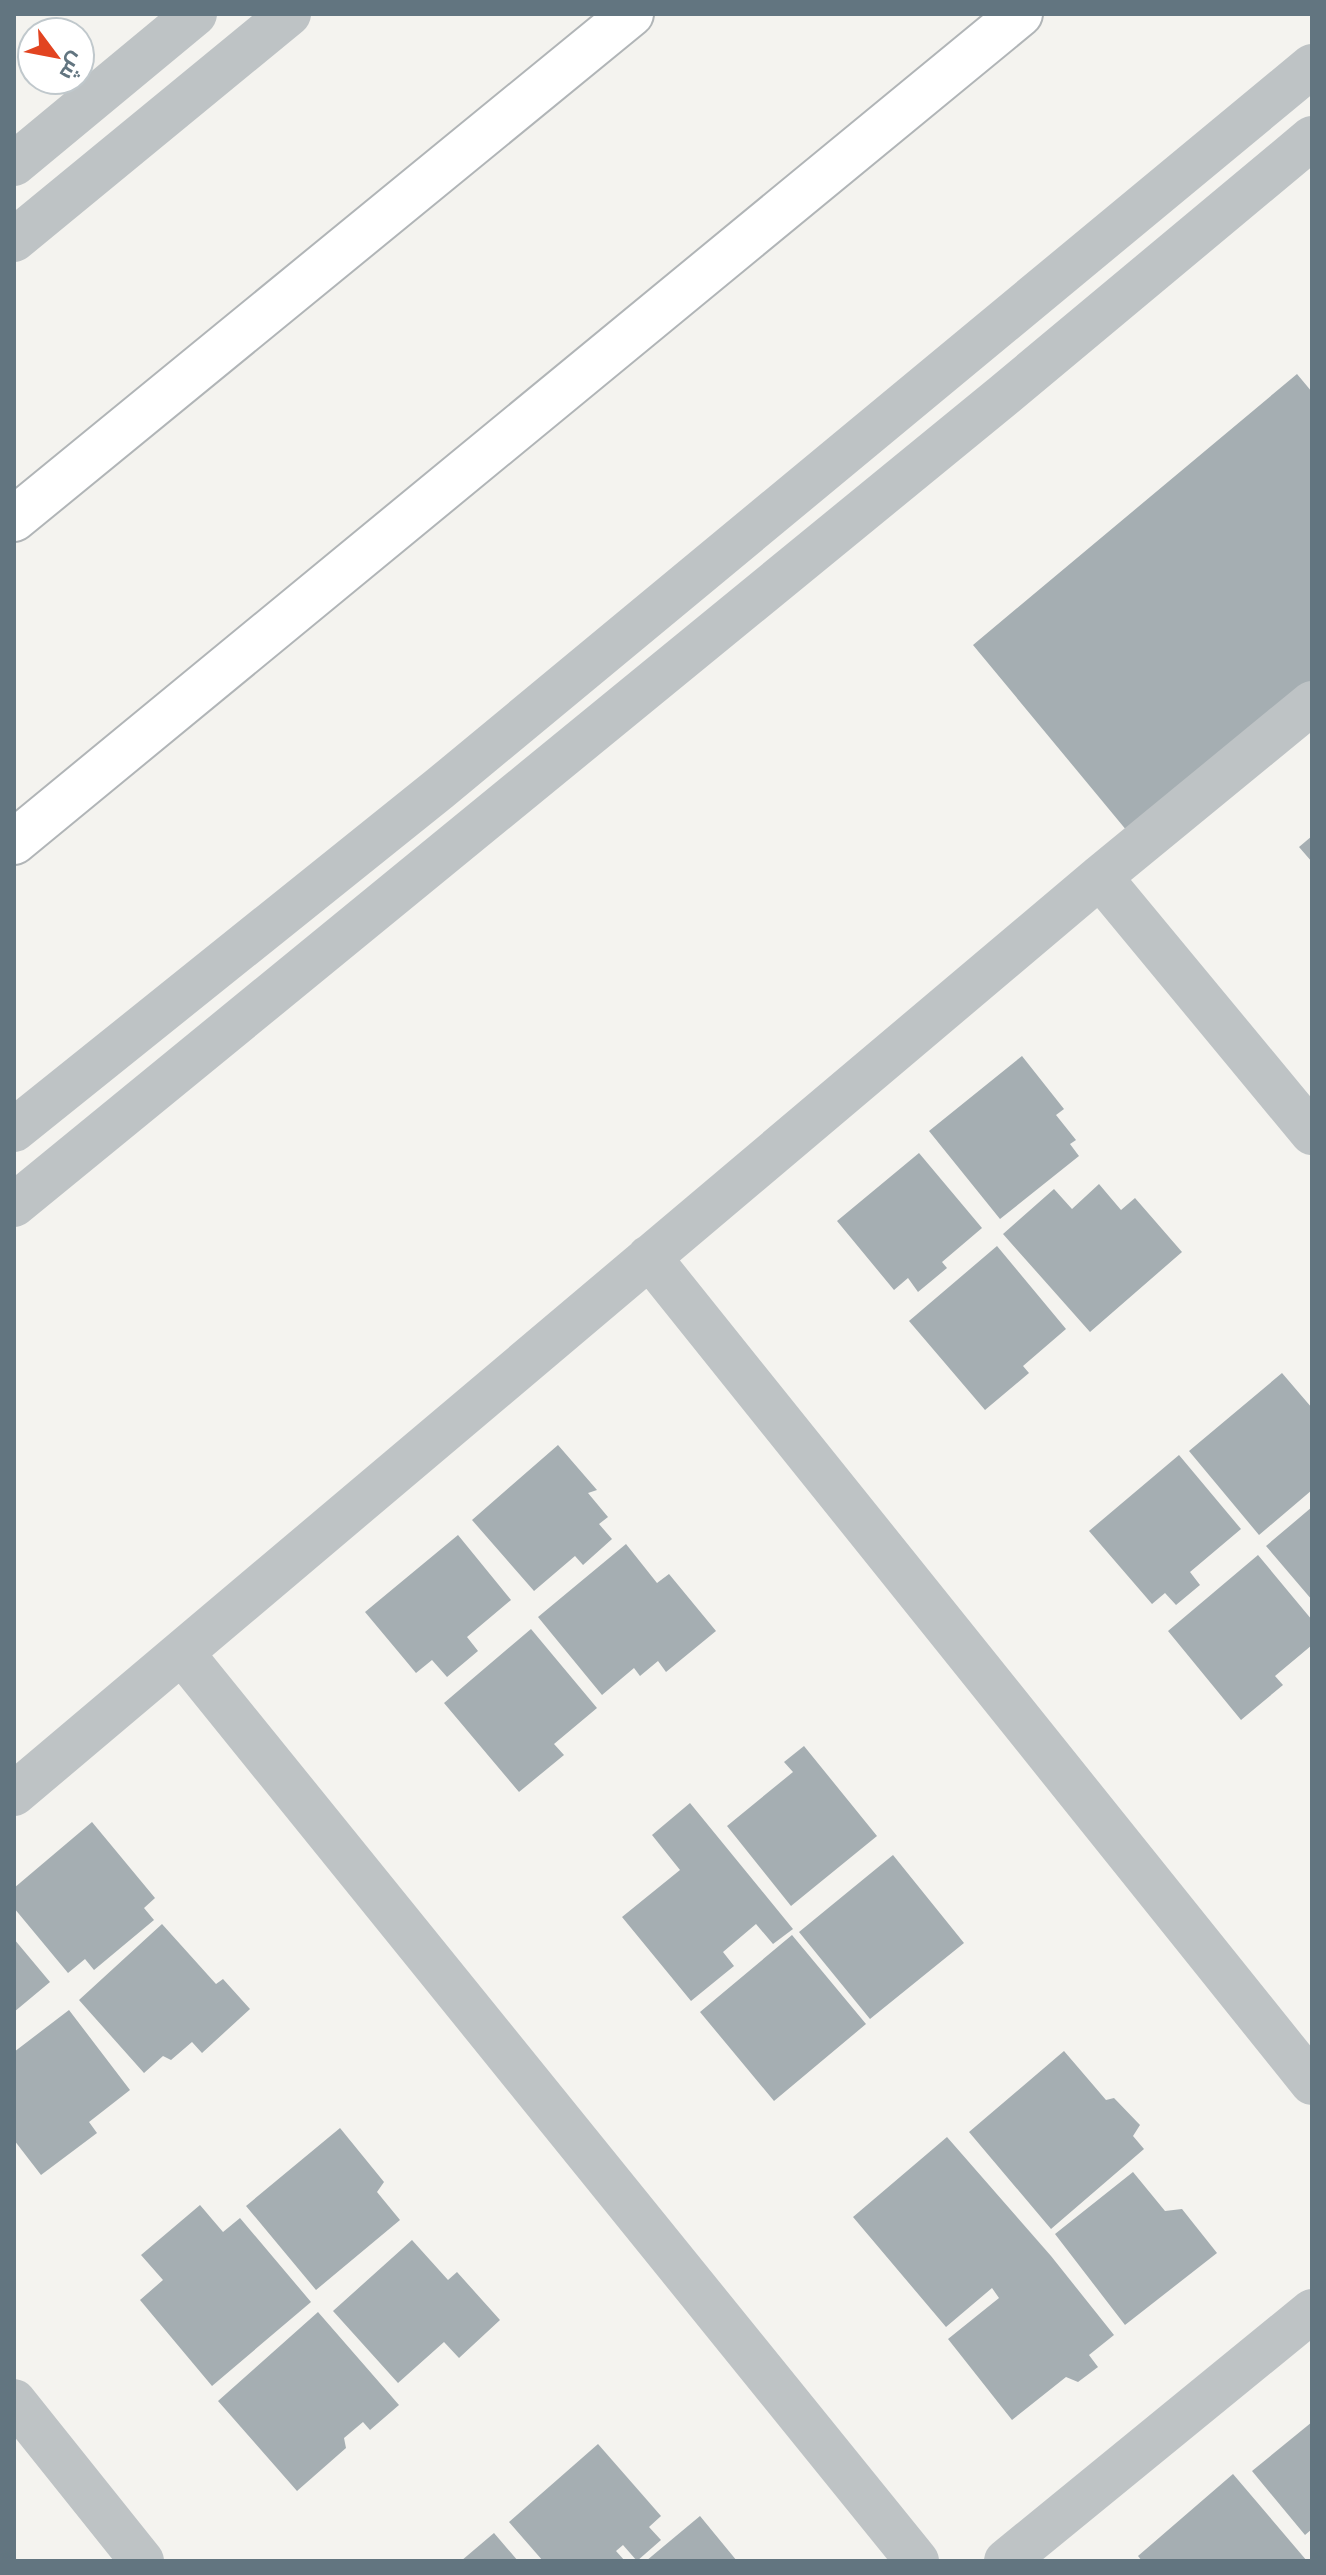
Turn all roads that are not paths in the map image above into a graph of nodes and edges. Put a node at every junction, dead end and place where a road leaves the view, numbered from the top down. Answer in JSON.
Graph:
{"nodes":[{"id":1,"x":195,"y":14,"type":"edge"},
{"id":2,"x":289,"y":14,"type":"edge"},
{"id":3,"x":631,"y":14,"type":"edge"},
{"id":4,"x":1020,"y":14,"type":"edge"},
{"id":5,"x":1312,"y":66,"type":"edge"},
{"id":6,"x":1312,"y":138,"type":"edge"},
{"id":7,"x":14,"y":164,"type":"edge"},
{"id":8,"x":14,"y":240,"type":"edge"},
{"id":9,"x":14,"y":519,"type":"edge"},
{"id":10,"x":1312,"y":703,"type":"edge"},
{"id":11,"x":14,"y":842,"type":"edge"},
{"id":12,"x":1100,"y":877,"type":"junction"},
{"id":13,"x":14,"y":1130,"type":"edge"},
{"id":14,"x":1312,"y":1133,"type":"edge"},
{"id":15,"x":14,"y":1205,"type":"edge"},
{"id":16,"x":649,"y":1257,"type":"junction"},
{"id":17,"x":182,"y":1653,"type":"junction"},
{"id":18,"x":14,"y":1794,"type":"edge"},
{"id":19,"x":1312,"y":2083,"type":"edge"},
{"id":20,"x":1312,"y":2311,"type":"edge"},
{"id":21,"x":14,"y":2401,"type":"edge"},
{"id":22,"x":142,"y":2561,"type":"edge"},
{"id":23,"x":917,"y":2561,"type":"edge"},
{"id":24,"x":1006,"y":2561,"type":"edge"}],
"edges":[{"from":1,"to":7,"type":"street"},
{"from":2,"to":8,"type":"street"},
{"from":3,"to":9,"type":"highway"},
{"from":4,"to":11,"type":"highway"},
{"from":5,"to":13,"type":"street"},
{"from":6,"to":15,"type":"street"},
{"from":10,"to":12,"type":"street"},
{"from":12,"to":14,"type":"street"},
{"from":12,"to":16,"type":"street"},
{"from":16,"to":17,"type":"street"},
{"from":16,"to":19,"type":"street"},
{"from":17,"to":18,"type":"street"},
{"from":17,"to":23,"type":"street"},
{"from":20,"to":24,"type":"street"},
{"from":21,"to":22,"type":"street"}]}
